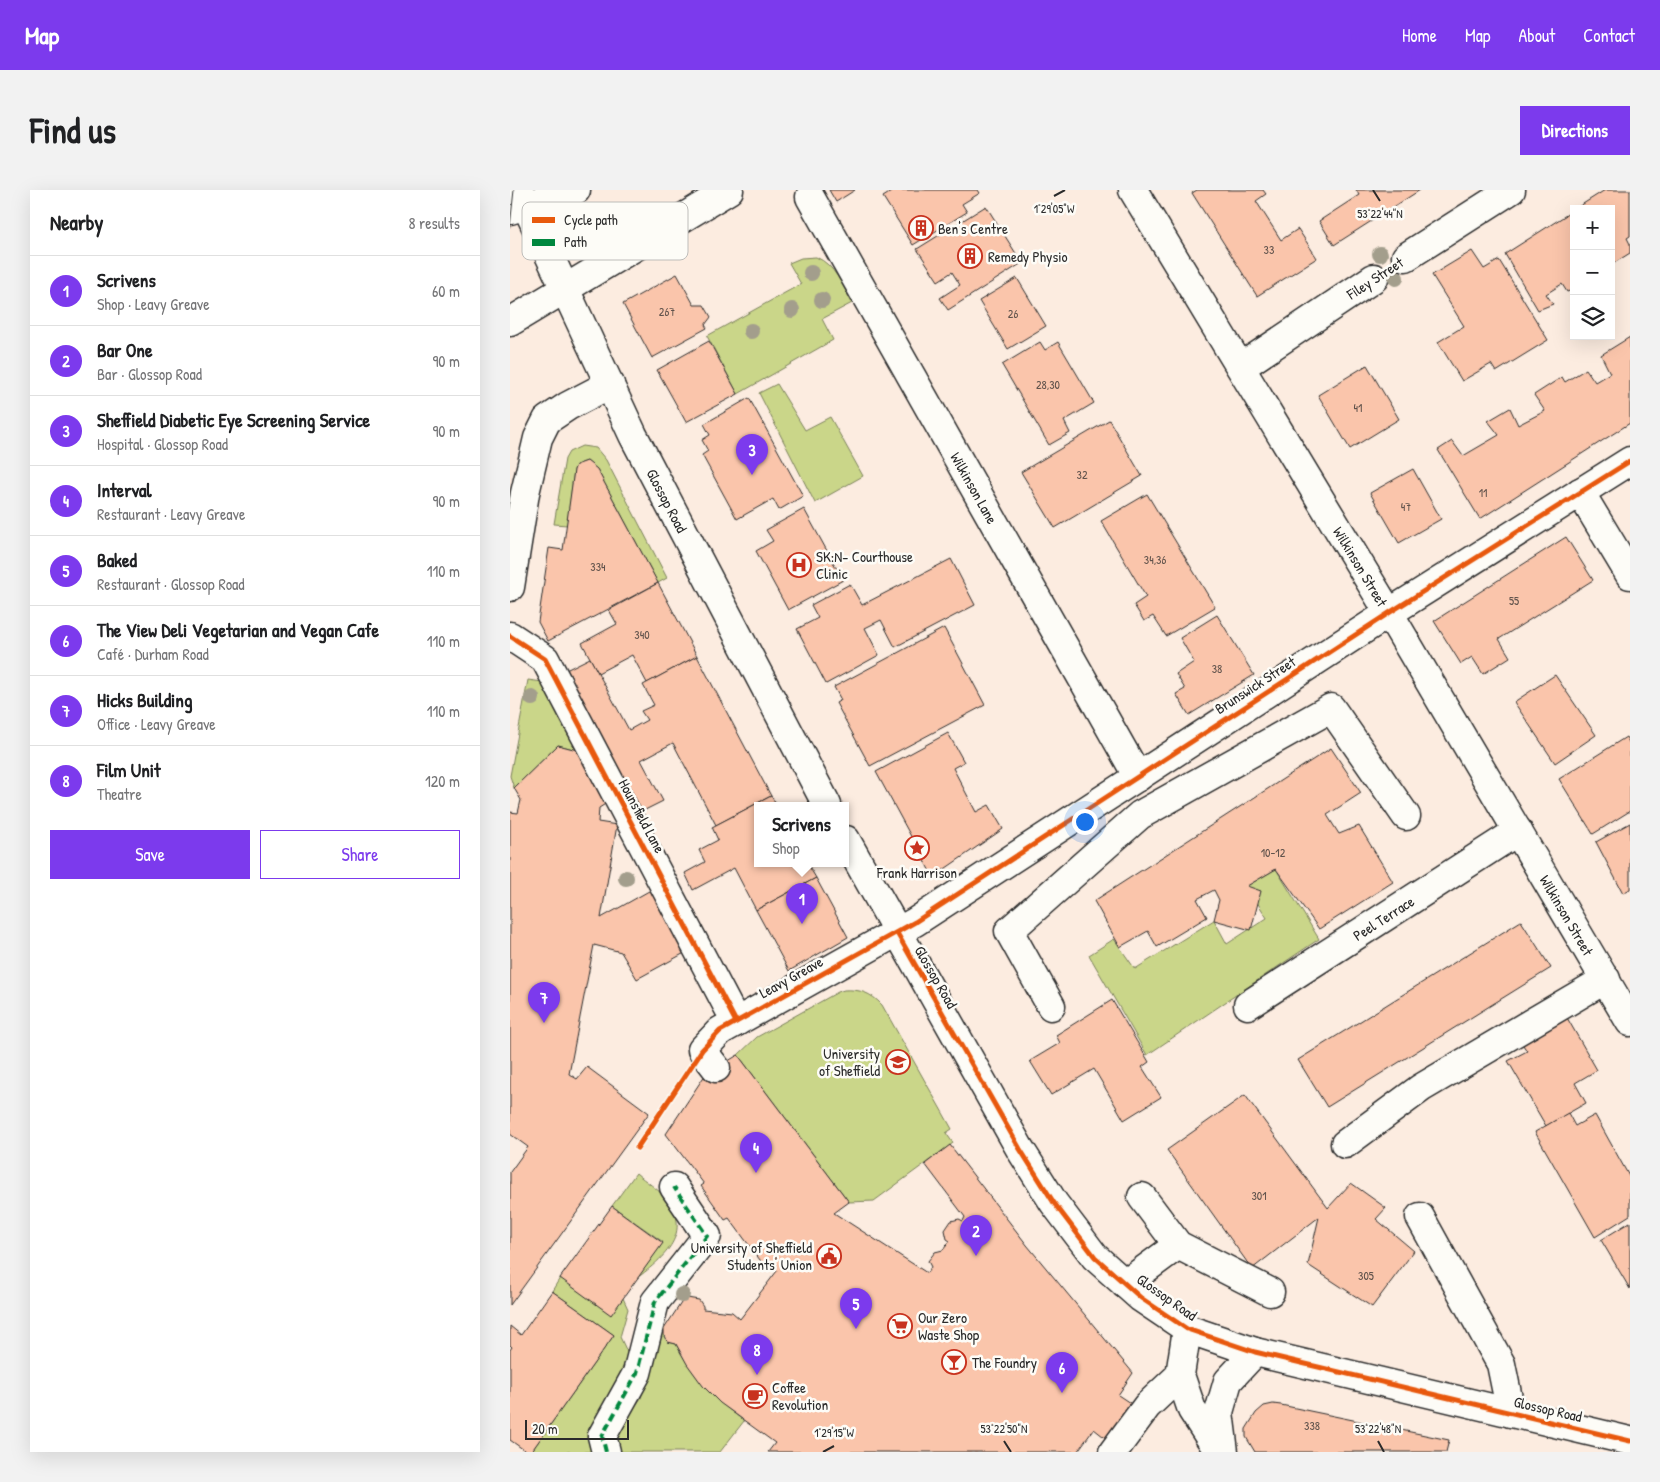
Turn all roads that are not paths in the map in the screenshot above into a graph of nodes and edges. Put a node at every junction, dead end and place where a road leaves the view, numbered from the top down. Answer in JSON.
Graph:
{"nodes":[{"id":1,"x":576,"y":190,"type":"edge"},
{"id":2,"x":729,"y":190,"type":"edge"},
{"id":3,"x":1133,"y":190,"type":"edge"},
{"id":4,"x":1511,"y":190,"type":"edge"},
{"id":5,"x":810,"y":197,"type":"dead end"},
{"id":6,"x":518,"y":201,"type":"edge"},
{"id":7,"x":688,"y":215,"type":"edge"},
{"id":8,"x":1406,"y":257,"type":"dead end"},
{"id":9,"x":550,"y":260,"type":"edge"},
{"id":10,"x":613,"y":260,"type":"edge"},
{"id":11,"x":1374,"y":278,"type":"dead end"},
{"id":12,"x":565,"y":289,"type":"junction"},
{"id":13,"x":510,"y":322,"type":"edge"},
{"id":14,"x":1241,"y":367,"type":"junction"},
{"id":15,"x":610,"y":384,"type":"junction"},
{"id":16,"x":1630,"y":461,"type":"edge"},
{"id":17,"x":1580,"y":492,"type":"junction"},
{"id":18,"x":1630,"y":575,"type":"edge"},
{"id":19,"x":510,"y":587,"type":"edge"},
{"id":20,"x":1389,"y":613,"type":"junction"},
{"id":21,"x":510,"y":636,"type":"edge"},
{"id":22,"x":1241,"y":709,"type":"junction"},
{"id":23,"x":1263,"y":746,"type":"junction"},
{"id":24,"x":1138,"y":777,"type":"junction"},
{"id":25,"x":825,"y":802,"type":"edge"},
{"id":26,"x":1082,"y":813,"type":"junction"},
{"id":27,"x":1406,"y":816,"type":"dead end"},
{"id":28,"x":1518,"y":831,"type":"junction"},
{"id":29,"x":849,"y":845,"type":"edge"},
{"id":30,"x":1103,"y":848,"type":"junction"},
{"id":31,"x":897,"y":933,"type":"junction"},
{"id":32,"x":1606,"y":979,"type":"junction"},
{"id":33,"x":1248,"y":1005,"type":"dead end"},
{"id":34,"x":1051,"y":1006,"type":"dead end"},
{"id":35,"x":736,"y":1022,"type":"junction"},
{"id":36,"x":1630,"y":1022,"type":"edge"},
{"id":37,"x":709,"y":1059,"type":"dead end"},
{"id":38,"x":1345,"y":1144,"type":"dead end"},
{"id":39,"x":674,"y":1187,"type":"dead end"},
{"id":40,"x":1142,"y":1197,"type":"dead end"},
{"id":41,"x":1420,"y":1217,"type":"dead end"},
{"id":42,"x":1178,"y":1245,"type":"junction"},
{"id":43,"x":1126,"y":1284,"type":"junction"},
{"id":44,"x":1270,"y":1292,"type":"dead end"},
{"id":45,"x":1187,"y":1329,"type":"junction"},
{"id":46,"x":1255,"y":1352,"type":"junction"},
{"id":47,"x":1180,"y":1374,"type":"junction"},
{"id":48,"x":1511,"y":1414,"type":"junction"},
{"id":49,"x":1630,"y":1441,"type":"edge"},
{"id":50,"x":606,"y":1452,"type":"edge"},
{"id":51,"x":1113,"y":1452,"type":"edge"},
{"id":52,"x":1219,"y":1452,"type":"edge"},
{"id":53,"x":1224,"y":1452,"type":"edge"}],
"edges":[{"from":1,"to":6,"type":"main road"},
{"from":2,"to":7,"type":"main road"},
{"from":3,"to":14,"type":"main road","name":"Wilkinson Street"},
{"from":4,"to":8,"type":"main road","name":"Filey Street"},
{"from":5,"to":24,"type":"main road","name":"Wilkinson Lane"},
{"from":9,"to":12,"type":"main road","name":"Glossop Road"},
{"from":10,"to":12,"type":"main road"},
{"from":11,"to":14,"type":"main road","name":"Filey Street"},
{"from":12,"to":13,"type":"main road"},
{"from":12,"to":15,"type":"main road","name":"Glossop Road"},
{"from":14,"to":20,"type":"main road","name":"Wilkinson Street"},
{"from":15,"to":19,"type":"main road"},
{"from":15,"to":25,"type":"main road","name":"Glossop Road"},
{"from":16,"to":17,"type":"main road","name":"Brunswick Street"},
{"from":17,"to":18,"type":"main road"},
{"from":17,"to":20,"type":"main road","name":"Brunswick Street"},
{"from":20,"to":22,"type":"main road","name":"Brunswick Street"},
{"from":20,"to":28,"type":"main road","name":"Wilkinson Street"},
{"from":21,"to":35,"type":"main road","name":"Hounsfield Lane"},
{"from":22,"to":23,"type":"main road"},
{"from":22,"to":24,"type":"main road","name":"Brunswick Street"},
{"from":23,"to":27,"type":"main road"},
{"from":23,"to":30,"type":"main road"},
{"from":24,"to":26,"type":"main road","name":"Brunswick Street"},
{"from":26,"to":30,"type":"main road"},
{"from":26,"to":31,"type":"main road","name":"Brunswick Street"},
{"from":28,"to":32,"type":"main road","name":"Wilkinson Street"},
{"from":28,"to":33,"type":"main road","name":"Peel Terrace"},
{"from":29,"to":31,"type":"main road","name":"Glossop Road"},
{"from":30,"to":34,"type":"main road"},
{"from":31,"to":35,"type":"main road","name":"Leavy Greave"},
{"from":31,"to":43,"type":"main road","name":"Glossop Road"},
{"from":32,"to":36,"type":"main road","name":"Wilkinson Street"},
{"from":32,"to":38,"type":"main road"},
{"from":35,"to":37,"type":"main road","name":"Leavy Greave"},
{"from":39,"to":50,"type":"main road"},
{"from":40,"to":42,"type":"main road"},
{"from":41,"to":48,"type":"main road"},
{"from":42,"to":43,"type":"main road"},
{"from":42,"to":44,"type":"main road"},
{"from":43,"to":45,"type":"main road","name":"Glossop Road"},
{"from":45,"to":46,"type":"main road","name":"Glossop Road"},
{"from":45,"to":47,"type":"main road"},
{"from":46,"to":48,"type":"main road","name":"Glossop Road"},
{"from":46,"to":53,"type":"main road"},
{"from":47,"to":51,"type":"main road"},
{"from":47,"to":52,"type":"main road"},
{"from":48,"to":49,"type":"main road","name":"Glossop Road"}]}
